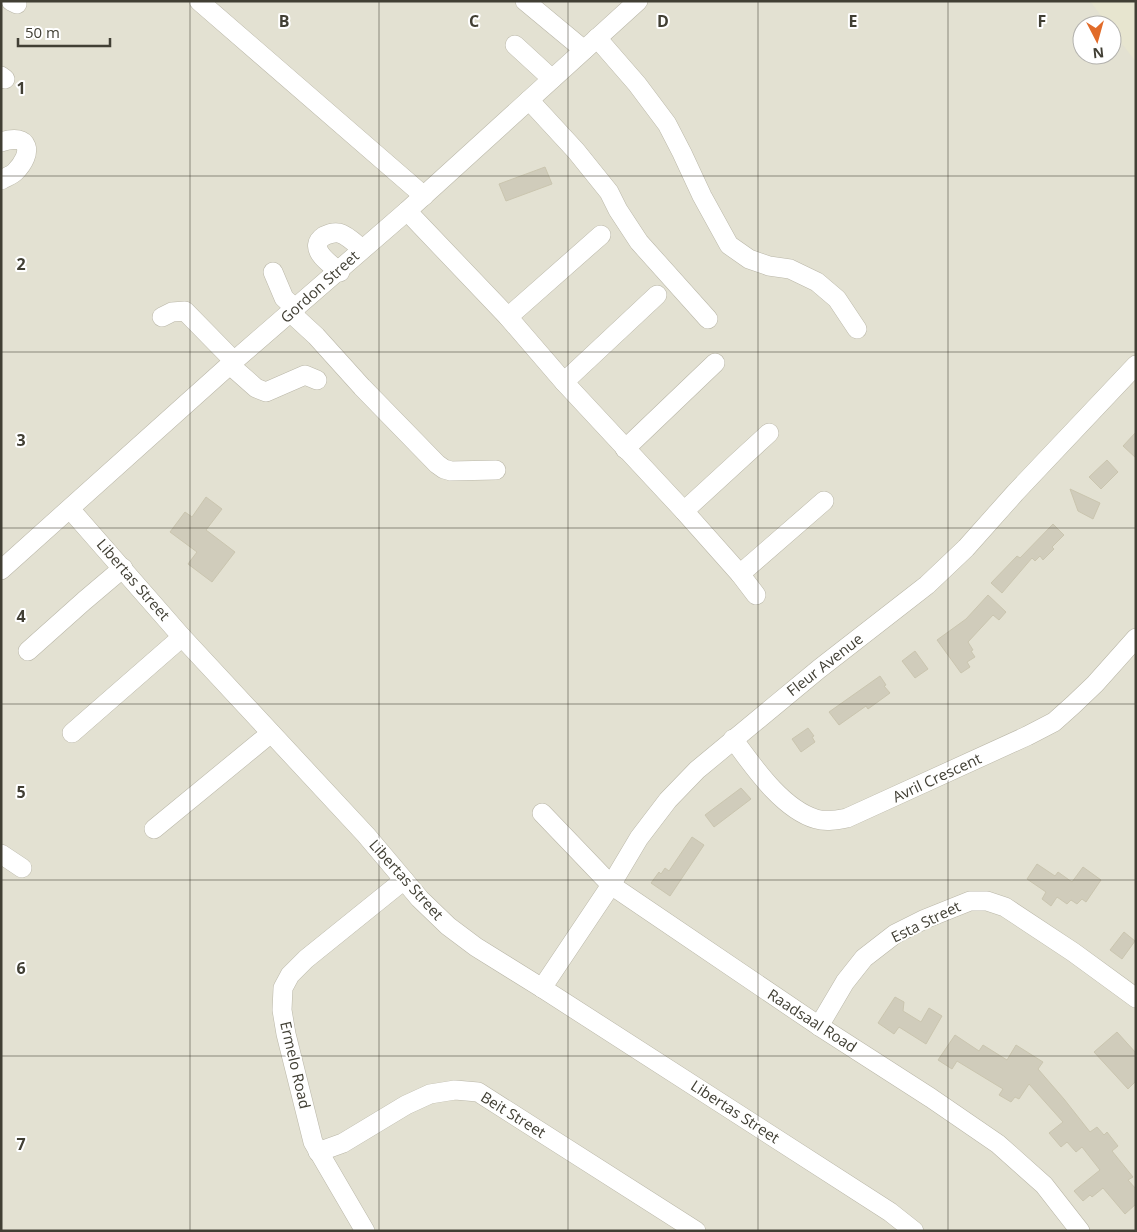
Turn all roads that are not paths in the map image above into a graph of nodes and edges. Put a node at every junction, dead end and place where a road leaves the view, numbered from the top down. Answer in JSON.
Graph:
{"nodes":[{"id":1,"x":199,"y":1,"type":"edge"},
{"id":2,"x":525,"y":1,"type":"edge"},
{"id":3,"x":638,"y":1,"type":"edge"},
{"id":4,"x":591,"y":44,"type":"junction"},
{"id":5,"x":515,"y":45,"type":"dead end"},
{"id":6,"x":552,"y":79,"type":"junction"},
{"id":7,"x":529,"y":100,"type":"junction"},
{"id":8,"x":1,"y":142,"type":"edge"},
{"id":9,"x":1,"y":180,"type":"edge"},
{"id":10,"x":424,"y":196,"type":"junction"},
{"id":11,"x":407,"y":212,"type":"junction"},
{"id":12,"x":601,"y":235,"type":"dead end"},
{"id":13,"x":362,"y":249,"type":"junction"},
{"id":14,"x":273,"y":272,"type":"dead end"},
{"id":15,"x":340,"y":272,"type":"junction"},
{"id":16,"x":657,"y":295,"type":"dead end"},
{"id":17,"x":294,"y":311,"type":"junction"},
{"id":18,"x":162,"y":317,"type":"dead end"},
{"id":19,"x":508,"y":317,"type":"junction"},
{"id":20,"x":708,"y":319,"type":"dead end"},
{"id":21,"x":857,"y":330,"type":"dead end"},
{"id":22,"x":232,"y":363,"type":"junction"},
{"id":23,"x":715,"y":363,"type":"dead end"},
{"id":24,"x":1136,"y":365,"type":"edge"},
{"id":25,"x":317,"y":380,"type":"dead end"},
{"id":26,"x":564,"y":382,"type":"junction"},
{"id":27,"x":769,"y":433,"type":"dead end"},
{"id":28,"x":625,"y":448,"type":"junction"},
{"id":29,"x":496,"y":470,"type":"dead end"},
{"id":30,"x":824,"y":501,"type":"dead end"},
{"id":31,"x":70,"y":509,"type":"junction"},
{"id":32,"x":684,"y":511,"type":"junction"},
{"id":33,"x":122,"y":568,"type":"junction"},
{"id":34,"x":1,"y":570,"type":"edge"},
{"id":35,"x":740,"y":574,"type":"junction"},
{"id":36,"x":756,"y":595,"type":"dead end"},
{"id":37,"x":182,"y":637,"type":"junction"},
{"id":38,"x":1136,"y":638,"type":"edge"},
{"id":39,"x":28,"y":651,"type":"dead end"},
{"id":40,"x":271,"y":732,"type":"junction"},
{"id":41,"x":72,"y":733,"type":"dead end"},
{"id":42,"x":733,"y":739,"type":"junction"},
{"id":43,"x":542,"y":813,"type":"dead end"},
{"id":44,"x":154,"y":829,"type":"dead end"},
{"id":45,"x":1,"y":854,"type":"edge"},
{"id":46,"x":22,"y":868,"type":"dead end"},
{"id":47,"x":404,"y":880,"type":"junction"},
{"id":48,"x":611,"y":885,"type":"junction"},
{"id":49,"x":542,"y":988,"type":"junction"},
{"id":50,"x":1136,"y":998,"type":"edge"},
{"id":51,"x":819,"y":1026,"type":"junction"},
{"id":52,"x":318,"y":1152,"type":"junction"},
{"id":53,"x":365,"y":1231,"type":"edge"},
{"id":54,"x":696,"y":1231,"type":"edge"},
{"id":55,"x":914,"y":1231,"type":"edge"},
{"id":56,"x":1080,"y":1231,"type":"edge"}],
"edges":[{"from":1,"to":10,"type":"street"},
{"from":2,"to":4,"type":"street"},
{"from":3,"to":4,"type":"street","name":"Gordon Street"},
{"from":4,"to":6,"type":"street","name":"Gordon Street"},
{"from":4,"to":21,"type":"street"},
{"from":5,"to":6,"type":"street"},
{"from":6,"to":7,"type":"street","name":"Gordon Street"},
{"from":7,"to":10,"type":"street","name":"Gordon Street"},
{"from":7,"to":20,"type":"street"},
{"from":8,"to":9,"type":"street"},
{"from":10,"to":11,"type":"street","name":"Gordon Street"},
{"from":11,"to":13,"type":"street","name":"Gordon Street"},
{"from":11,"to":19,"type":"street"},
{"from":12,"to":19,"type":"street"},
{"from":13,"to":15,"type":"street","name":"Gordon Street"},
{"from":13,"to":15,"type":"street"},
{"from":14,"to":17,"type":"street"},
{"from":15,"to":17,"type":"street","name":"Gordon Street"},
{"from":16,"to":26,"type":"street"},
{"from":17,"to":22,"type":"street","name":"Gordon Street"},
{"from":17,"to":29,"type":"street"},
{"from":18,"to":22,"type":"street"},
{"from":19,"to":26,"type":"street"},
{"from":22,"to":25,"type":"street"},
{"from":22,"to":31,"type":"street","name":"Gordon Street"},
{"from":23,"to":28,"type":"street"},
{"from":24,"to":42,"type":"street","name":"Fleur Avenue"},
{"from":26,"to":28,"type":"street"},
{"from":27,"to":32,"type":"street"},
{"from":28,"to":32,"type":"street"},
{"from":30,"to":35,"type":"street"},
{"from":31,"to":33,"type":"street","name":"Libertas Street"},
{"from":31,"to":34,"type":"street","name":"Gordon Street"},
{"from":32,"to":35,"type":"street"},
{"from":33,"to":37,"type":"street","name":"Libertas Street"},
{"from":33,"to":39,"type":"street"},
{"from":35,"to":36,"type":"street"},
{"from":37,"to":40,"type":"street","name":"Libertas Street"},
{"from":37,"to":41,"type":"street"},
{"from":38,"to":42,"type":"street","name":"Avril Crescent"},
{"from":40,"to":44,"type":"street"},
{"from":40,"to":47,"type":"street","name":"Libertas Street"},
{"from":42,"to":48,"type":"street","name":"Fleur Avenue"},
{"from":43,"to":48,"type":"street","name":"Raadsaal Road"},
{"from":45,"to":46,"type":"street"},
{"from":47,"to":49,"type":"street","name":"Libertas Street"},
{"from":47,"to":52,"type":"street","name":"Ermelo Road"},
{"from":48,"to":49,"type":"street","name":"Fleur Avenue"},
{"from":48,"to":51,"type":"street","name":"Raadsaal Road"},
{"from":49,"to":55,"type":"street","name":"Libertas Street"},
{"from":50,"to":51,"type":"street","name":"Esta Street"},
{"from":51,"to":56,"type":"street","name":"Raadsaal Road"},
{"from":52,"to":53,"type":"street","name":"Ermelo Road"},
{"from":52,"to":54,"type":"street","name":"Beit Street"}]}
